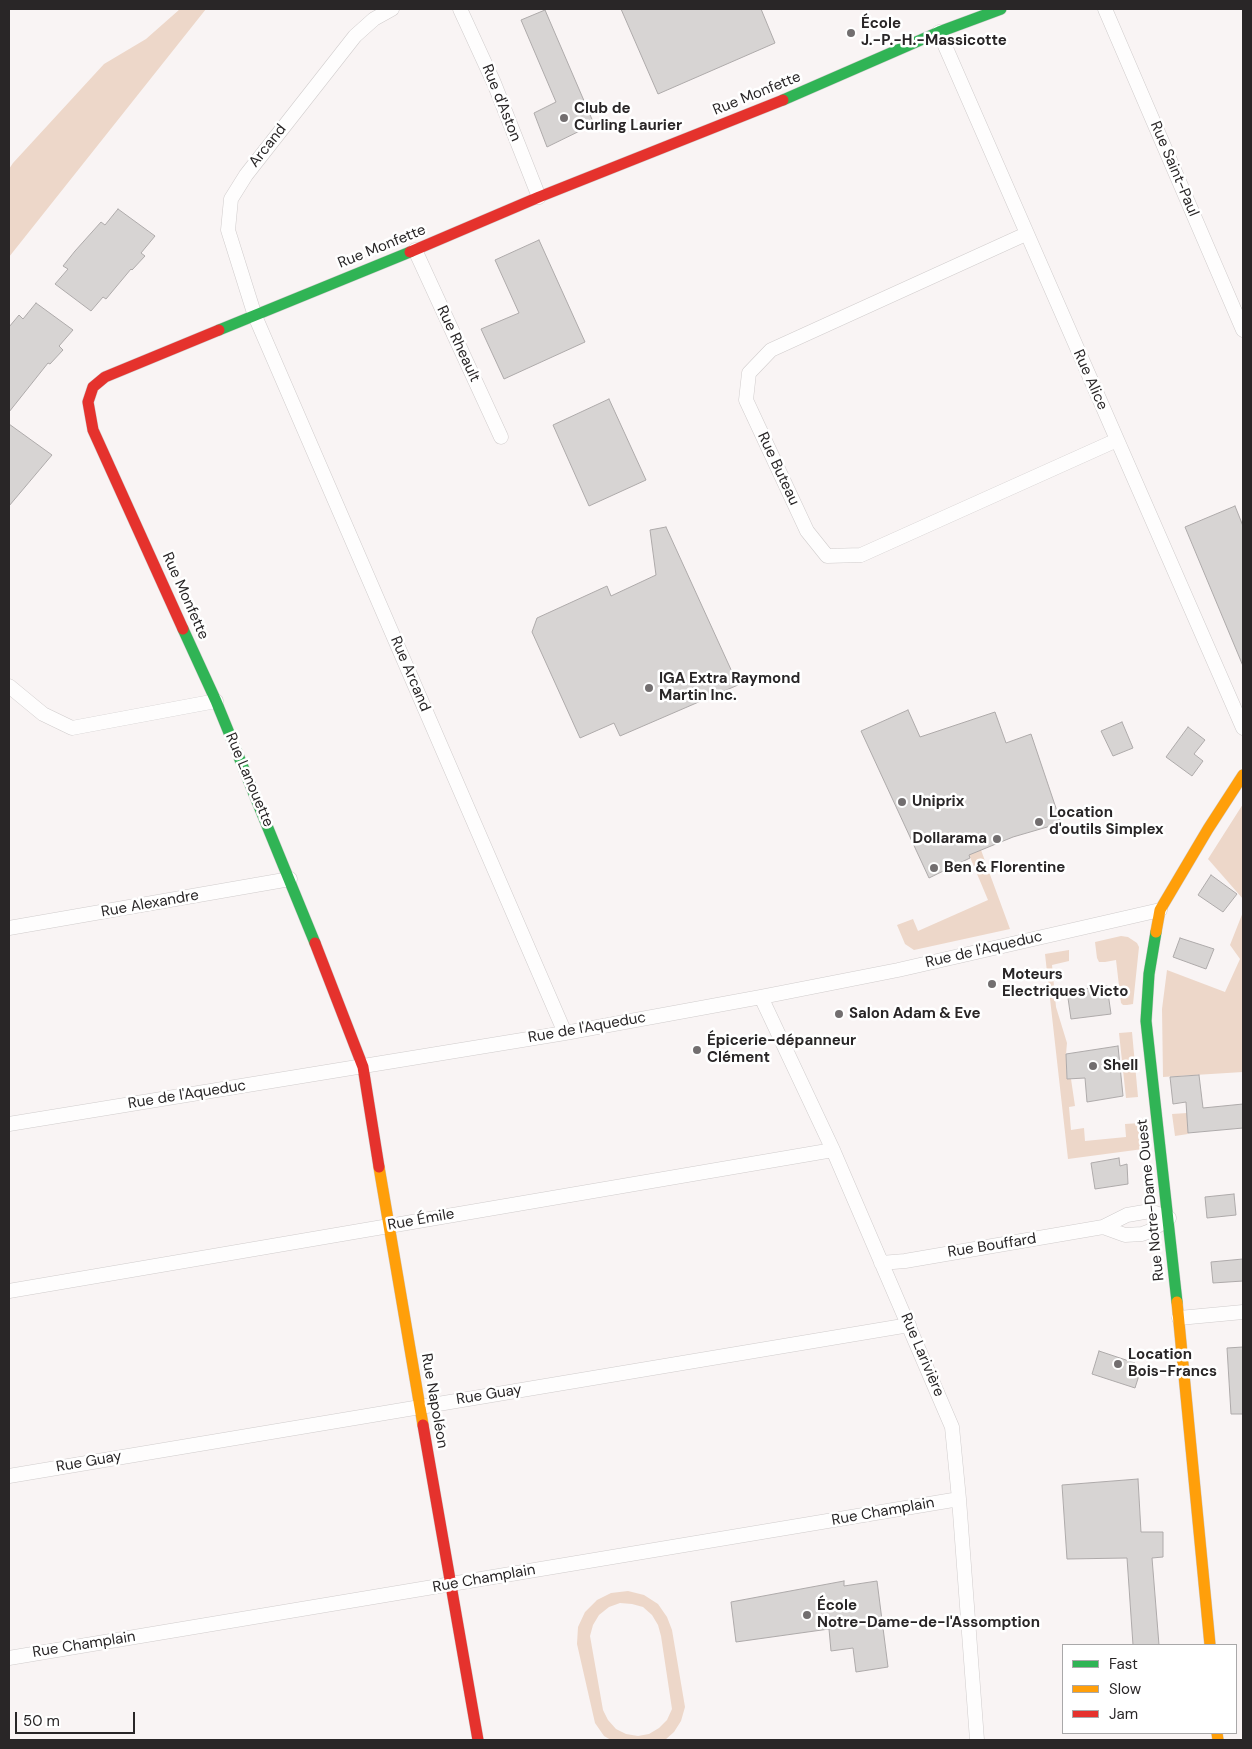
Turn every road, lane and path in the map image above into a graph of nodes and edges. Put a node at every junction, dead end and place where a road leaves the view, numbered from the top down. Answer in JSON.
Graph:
{"nodes":[{"id":1,"x":392,"y":9,"type":"edge"},
{"id":2,"x":460,"y":9,"type":"edge"},
{"id":3,"x":1001,"y":9,"type":"edge"},
{"id":4,"x":1105,"y":9,"type":"edge"},
{"id":5,"x":939,"y":32,"type":"junction"},
{"id":6,"x":539,"y":198,"type":"junction"},
{"id":7,"x":1026,"y":234,"type":"junction"},
{"id":8,"x":415,"y":250,"type":"junction"},
{"id":9,"x":255,"y":316,"type":"junction"},
{"id":10,"x":1243,"y":330,"type":"edge"},
{"id":11,"x":501,"y":437,"type":"dead end"},
{"id":12,"x":1117,"y":440,"type":"junction"},
{"id":13,"x":9,"y":686,"type":"edge"},
{"id":14,"x":216,"y":701,"type":"junction"},
{"id":15,"x":1243,"y":728,"type":"edge"},
{"id":16,"x":1243,"y":775,"type":"edge"},
{"id":17,"x":290,"y":879,"type":"junction"},
{"id":18,"x":1160,"y":910,"type":"junction"},
{"id":19,"x":9,"y":928,"type":"edge"},
{"id":20,"x":761,"y":997,"type":"junction"},
{"id":21,"x":565,"y":1033,"type":"junction"},
{"id":22,"x":363,"y":1067,"type":"junction"},
{"id":23,"x":9,"y":1124,"type":"edge"},
{"id":24,"x":833,"y":1150,"type":"junction"},
{"id":25,"x":1169,"y":1218,"type":"junction"},
{"id":26,"x":388,"y":1226,"type":"junction"},
{"id":27,"x":1103,"y":1228,"type":"junction"},
{"id":28,"x":881,"y":1263,"type":"junction"},
{"id":29,"x":9,"y":1291,"type":"edge"},
{"id":30,"x":1243,"y":1312,"type":"edge"},
{"id":31,"x":1179,"y":1318,"type":"junction"},
{"id":32,"x":909,"y":1325,"type":"junction"},
{"id":33,"x":420,"y":1407,"type":"junction"},
{"id":34,"x":9,"y":1476,"type":"edge"},
{"id":35,"x":959,"y":1499,"type":"junction"},
{"id":36,"x":450,"y":1585,"type":"junction"},
{"id":37,"x":1210,"y":1644,"type":"edge"},
{"id":38,"x":9,"y":1658,"type":"edge"},
{"id":39,"x":478,"y":1740,"type":"edge"},
{"id":40,"x":976,"y":1740,"type":"edge"}],
"edges":[{"from":1,"to":9,"type":"street","name":"Arcand"},
{"from":2,"to":6,"type":"street","name":"Rue d'Aston"},
{"from":3,"to":5,"type":"street","name":"Rue Monfette"},
{"from":4,"to":10,"type":"street","name":"Rue Saint-Paul"},
{"from":5,"to":6,"type":"street","name":"Rue Monfette"},
{"from":5,"to":7,"type":"street","name":"Rue Alice"},
{"from":6,"to":8,"type":"street","name":"Rue Monfette"},
{"from":7,"to":12,"type":"street","name":"Rue Alice"},
{"from":7,"to":12,"type":"street","name":"Rue Buteau"},
{"from":8,"to":9,"type":"street","name":"Rue Monfette"},
{"from":8,"to":11,"type":"street","name":"Rue Rheault"},
{"from":9,"to":14,"type":"street","name":"Rue Monfette"},
{"from":9,"to":21,"type":"street","name":"Rue Arcand"},
{"from":12,"to":15,"type":"street","name":"Rue Alice"},
{"from":13,"to":14,"type":"street"},
{"from":14,"to":17,"type":"street","name":"Rue Lanouette"},
{"from":16,"to":18,"type":"street","name":"Rue Notre-Dame Ouest"},
{"from":17,"to":19,"type":"street","name":"Rue Alexandre"},
{"from":17,"to":22,"type":"street","name":"Rue Lanouette"},
{"from":18,"to":20,"type":"street","name":"Rue de l'Aqueduc"},
{"from":18,"to":25,"type":"street","name":"Rue Notre-Dame Ouest"},
{"from":20,"to":21,"type":"street","name":"Rue de l'Aqueduc"},
{"from":20,"to":24,"type":"street","name":"Rue Larivière"},
{"from":21,"to":22,"type":"street","name":"Rue de l'Aqueduc"},
{"from":22,"to":23,"type":"street","name":"Rue de l'Aqueduc"},
{"from":22,"to":26,"type":"street","name":"Rue Napoléon"},
{"from":24,"to":26,"type":"street","name":"Rue Émile"},
{"from":24,"to":28,"type":"street","name":"Rue Larivière"},
{"from":25,"to":27,"type":"street","name":"Rue Bouffard"},
{"from":25,"to":27,"type":"street","name":"Rue Bouffard"},
{"from":25,"to":31,"type":"street","name":"Rue Notre-Dame Ouest"},
{"from":26,"to":29,"type":"street","name":"Rue Émile"},
{"from":26,"to":33,"type":"street","name":"Rue Napoléon"},
{"from":27,"to":28,"type":"street","name":"Rue Bouffard"},
{"from":28,"to":32,"type":"street","name":"Rue Larivière"},
{"from":30,"to":31,"type":"street"},
{"from":31,"to":37,"type":"street","name":"Rue Notre-Dame Ouest"},
{"from":32,"to":33,"type":"street","name":"Rue Guay"},
{"from":32,"to":35,"type":"street","name":"Rue Larivière"},
{"from":33,"to":34,"type":"street","name":"Rue Guay"},
{"from":33,"to":36,"type":"street","name":"Rue Napoléon"},
{"from":35,"to":36,"type":"street","name":"Rue Champlain"},
{"from":35,"to":40,"type":"street","name":"Rue Larivière"},
{"from":36,"to":38,"type":"street","name":"Rue Champlain"},
{"from":36,"to":39,"type":"street","name":"Rue Napoléon"}]}
